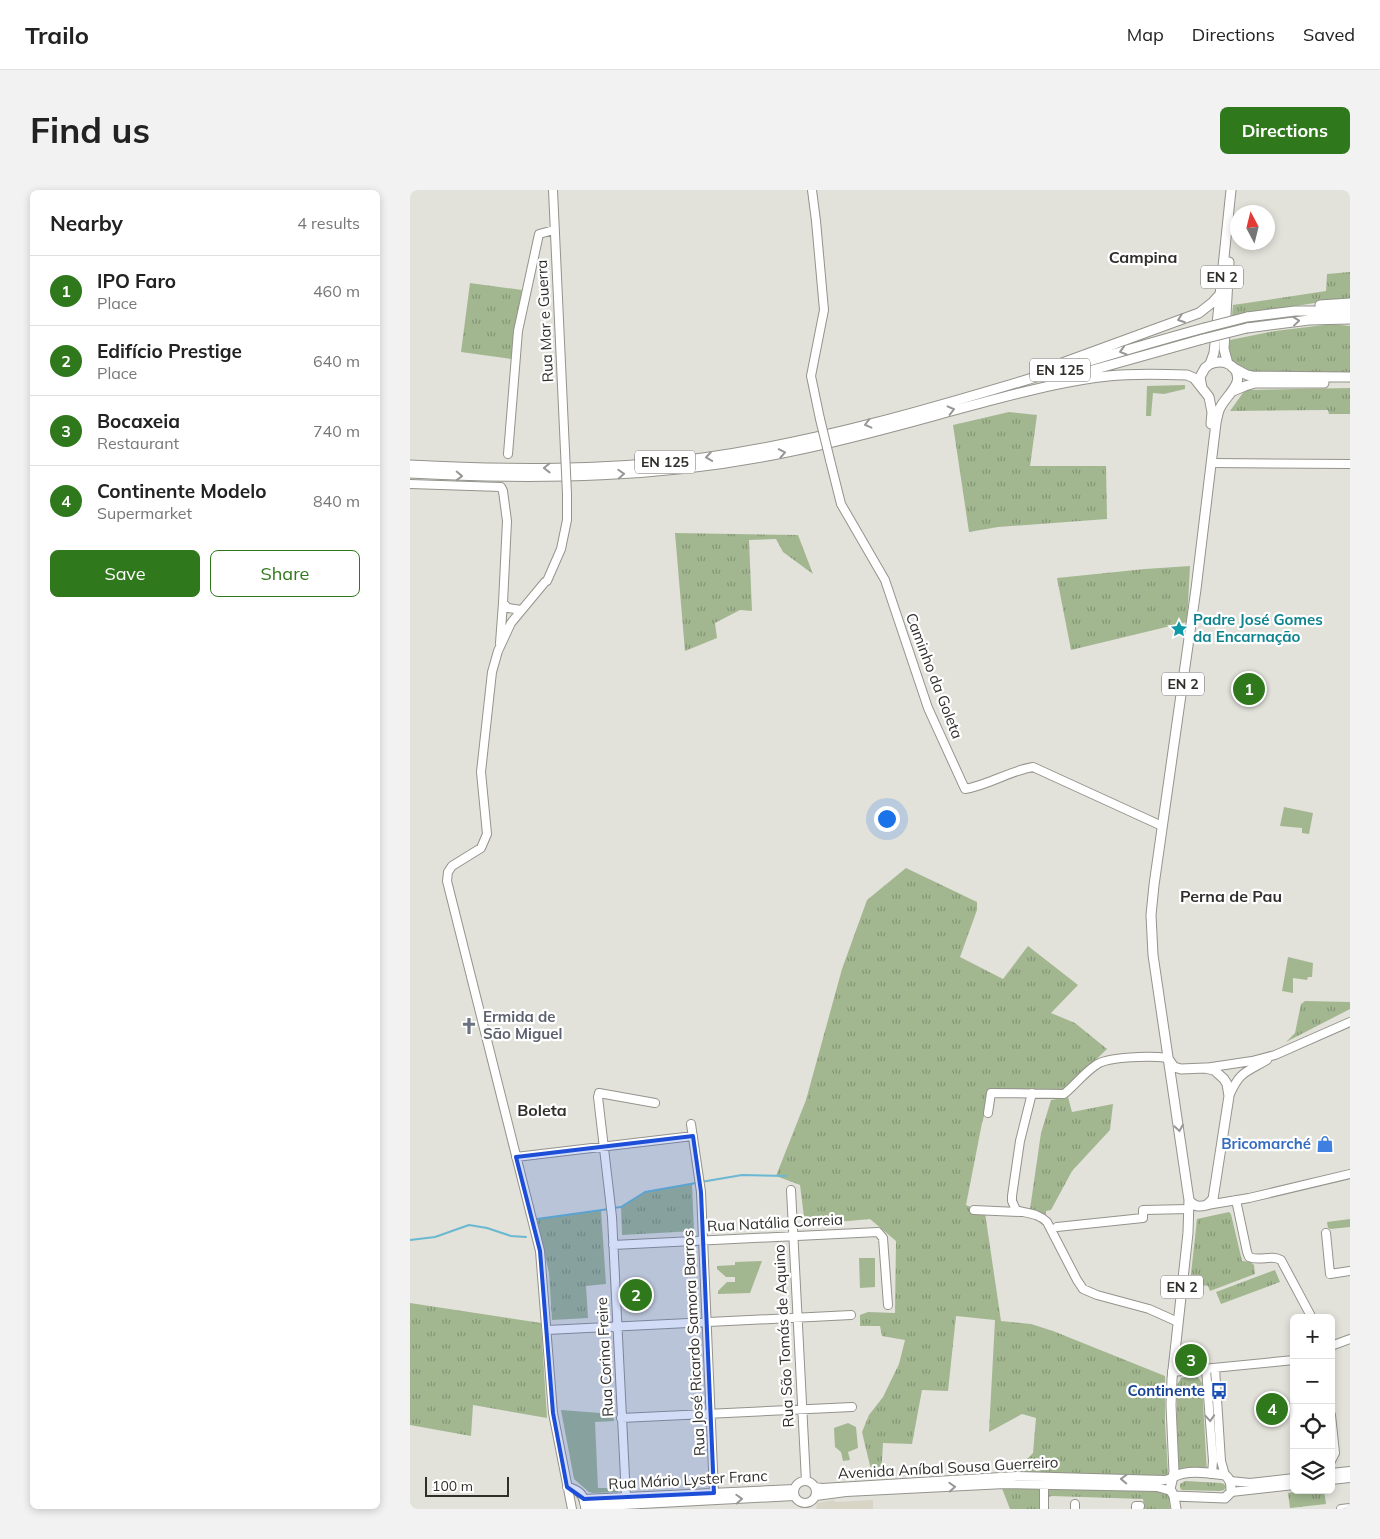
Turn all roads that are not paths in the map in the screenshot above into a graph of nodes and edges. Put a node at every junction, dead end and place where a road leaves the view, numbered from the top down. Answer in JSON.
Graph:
{"nodes":[{"id":1,"x":553,"y":190,"type":"edge"},
{"id":2,"x":812,"y":190,"type":"edge"},
{"id":3,"x":1232,"y":190,"type":"edge"},
{"id":4,"x":554,"y":230,"type":"junction"},
{"id":5,"x":1221,"y":292,"type":"junction"},
{"id":6,"x":1350,"y":303,"type":"edge"},
{"id":7,"x":1350,"y":311,"type":"edge"},
{"id":8,"x":1276,"y":313,"type":"junction"},
{"id":9,"x":1350,"y":319,"type":"edge"},
{"id":10,"x":1210,"y":364,"type":"junction"},
{"id":11,"x":1230,"y":365,"type":"junction"},
{"id":12,"x":1350,"y":377,"type":"edge"},
{"id":13,"x":1350,"y":383,"type":"edge"},
{"id":14,"x":1231,"y":394,"type":"junction"},
{"id":15,"x":1207,"y":395,"type":"junction"},
{"id":16,"x":970,"y":406,"type":"junction"},
{"id":17,"x":915,"y":412,"type":"junction"},
{"id":18,"x":508,"y":454,"type":"dead end"},
{"id":19,"x":1212,"y":463,"type":"junction"},
{"id":20,"x":1350,"y":464,"type":"edge"},
{"id":21,"x":410,"y":465,"type":"edge"},
{"id":22,"x":410,"y":473,"type":"edge"},
{"id":23,"x":410,"y":484,"type":"edge"},
{"id":24,"x":1200,"y":556,"type":"junction"},
{"id":25,"x":503,"y":603,"type":"junction"},
{"id":26,"x":521,"y":610,"type":"junction"},
{"id":27,"x":500,"y":647,"type":"junction"},
{"id":28,"x":1162,"y":826,"type":"junction"},
{"id":29,"x":1350,"y":1022,"type":"edge"},
{"id":30,"x":1275,"y":1055,"type":"junction"},
{"id":31,"x":1168,"y":1059,"type":"junction"},
{"id":32,"x":1205,"y":1068,"type":"junction"},
{"id":33,"x":1181,"y":1069,"type":"junction"},
{"id":34,"x":1172,"y":1080,"type":"junction"},
{"id":35,"x":1032,"y":1093,"type":"junction"},
{"id":36,"x":1229,"y":1096,"type":"junction"},
{"id":37,"x":655,"y":1103,"type":"dead end"},
{"id":38,"x":988,"y":1114,"type":"dead end"},
{"id":39,"x":691,"y":1124,"type":"dead end"},
{"id":40,"x":693,"y":1136,"type":"junction"},
{"id":41,"x":604,"y":1147,"type":"junction"},
{"id":42,"x":516,"y":1157,"type":"junction"},
{"id":43,"x":1350,"y":1174,"type":"edge"},
{"id":44,"x":1215,"y":1187,"type":"junction"},
{"id":45,"x":791,"y":1190,"type":"dead end"},
{"id":46,"x":1234,"y":1201,"type":"junction"},
{"id":47,"x":1189,"y":1205,"type":"junction"},
{"id":48,"x":1206,"y":1206,"type":"junction"},
{"id":49,"x":974,"y":1210,"type":"dead end"},
{"id":50,"x":1023,"y":1212,"type":"junction"},
{"id":51,"x":1189,"y":1219,"type":"junction"},
{"id":52,"x":1058,"y":1227,"type":"dead end"},
{"id":53,"x":1326,"y":1233,"type":"dead end"},
{"id":54,"x":793,"y":1236,"type":"junction"},
{"id":55,"x":703,"y":1240,"type":"junction"},
{"id":56,"x":613,"y":1245,"type":"junction"},
{"id":57,"x":1350,"y":1272,"type":"edge"},
{"id":58,"x":888,"y":1305,"type":"dead end"},
{"id":59,"x":1310,"y":1314,"type":"edge"},
{"id":60,"x":851,"y":1315,"type":"dead end"},
{"id":61,"x":797,"y":1317,"type":"junction"},
{"id":62,"x":706,"y":1322,"type":"junction"},
{"id":63,"x":1178,"y":1322,"type":"junction"},
{"id":64,"x":617,"y":1326,"type":"junction"},
{"id":65,"x":547,"y":1330,"type":"junction"},
{"id":66,"x":1350,"y":1339,"type":"edge"},
{"id":67,"x":1335,"y":1345,"type":"edge"},
{"id":68,"x":1290,"y":1360,"type":"edge"},
{"id":69,"x":1210,"y":1368,"type":"junction"},
{"id":70,"x":1172,"y":1372,"type":"junction"},
{"id":71,"x":852,"y":1407,"type":"dead end"},
{"id":72,"x":802,"y":1409,"type":"junction"},
{"id":73,"x":711,"y":1413,"type":"junction"},
{"id":74,"x":621,"y":1418,"type":"junction"},
{"id":75,"x":1350,"y":1471,"type":"edge"},
{"id":76,"x":1335,"y":1473,"type":"edge"},
{"id":77,"x":1212,"y":1474,"type":"junction"},
{"id":78,"x":1174,"y":1476,"type":"junction"},
{"id":79,"x":1228,"y":1478,"type":"junction"},
{"id":80,"x":1290,"y":1478,"type":"edge"},
{"id":81,"x":1350,"y":1478,"type":"edge"},
{"id":82,"x":1335,"y":1480,"type":"edge"},
{"id":83,"x":806,"y":1481,"type":"junction"},
{"id":84,"x":1044,"y":1484,"type":"junction"},
{"id":85,"x":1290,"y":1485,"type":"edge"},
{"id":86,"x":568,"y":1487,"type":"junction"},
{"id":87,"x":815,"y":1487,"type":"junction"},
{"id":88,"x":714,"y":1492,"type":"junction"},
{"id":89,"x":1231,"y":1492,"type":"junction"},
{"id":90,"x":794,"y":1493,"type":"junction"},
{"id":91,"x":1172,"y":1493,"type":"junction"},
{"id":92,"x":816,"y":1496,"type":"junction"},
{"id":93,"x":1190,"y":1497,"type":"junction"},
{"id":94,"x":625,"y":1504,"type":"edge"},
{"id":95,"x":584,"y":1505,"type":"edge"},
{"id":96,"x":572,"y":1509,"type":"edge"},
{"id":97,"x":1044,"y":1509,"type":"edge"},
{"id":98,"x":1176,"y":1509,"type":"edge"},
{"id":99,"x":1342,"y":1509,"type":"edge"},
{"id":100,"x":1350,"y":1509,"type":"edge"}],
"edges":[{"from":1,"to":4,"type":"street","name":"Rua Mar e Guerra"},
{"from":2,"to":28,"type":"street","name":"Caminho da Goleta","bridge":true},
{"from":3,"to":5,"type":"main road","number":"EN 2"},
{"from":3,"to":11,"type":"main road","number":"EN 2"},
{"from":4,"to":18,"type":"street"},
{"from":4,"to":26,"type":"street","name":"Rua Mar e Guerra","bridge":true},
{"from":5,"to":10,"type":"main road","number":"EN 2"},
{"from":5,"to":17,"type":"main road","one_way":true},
{"from":6,"to":8,"type":"main road"},
{"from":7,"to":8,"type":"main road"},
{"from":8,"to":17,"type":"main road","number":"EN 125","one_way":true,"bridge":true},
{"from":16,"to":9,"type":"main road","number":"EN 125","one_way":true,"bridge":true},
{"from":10,"to":11,"type":"main road"},
{"from":10,"to":15,"type":"main road","number":"EN 2"},
{"from":11,"to":12,"type":"main road"},
{"from":11,"to":14,"type":"main road","number":"EN 2"},
{"from":13,"to":14,"type":"main road"},
{"from":14,"to":15,"type":"main road"},
{"from":14,"to":19,"type":"main road","number":"EN 2"},
{"from":15,"to":16,"type":"main road"},
{"from":15,"to":24,"type":"main road","number":"EN 2"},
{"from":22,"to":16,"type":"main road","number":"EN 125","one_way":true},
{"from":17,"to":21,"type":"main road","number":"EN 125","one_way":true},
{"from":19,"to":20,"type":"street"},
{"from":19,"to":24,"type":"main road","number":"EN 2"},
{"from":23,"to":25,"type":"street"},
{"from":24,"to":28,"type":"main road","number":"EN 2"},
{"from":25,"to":26,"type":"street"},
{"from":25,"to":27,"type":"street"},
{"from":26,"to":27,"type":"street","name":"Rua Mar e Guerra"},
{"from":27,"to":42,"type":"street"},
{"from":28,"to":31,"type":"main road","number":"EN 2"},
{"from":29,"to":30,"type":"street"},
{"from":30,"to":32,"type":"street"},
{"from":30,"to":36,"type":"street"},
{"from":31,"to":33,"type":"main road"},
{"from":31,"to":34,"type":"main road","number":"EN 2"},
{"from":31,"to":35,"type":"street"},
{"from":32,"to":33,"type":"main road"},
{"from":32,"to":36,"type":"main road"},
{"from":33,"to":34,"type":"main road"},
{"from":34,"to":47,"type":"main road","number":"EN 2","one_way":true},
{"from":35,"to":38,"type":"street"},
{"from":35,"to":50,"type":"street"},
{"from":36,"to":44,"type":"main road"},
{"from":37,"to":41,"type":"street","name":"Rua Corina Freire"},
{"from":39,"to":40,"type":"street","name":"Rua José Ricardo Samora Barros"},
{"from":40,"to":41,"type":"street"},
{"from":40,"to":55,"type":"street","name":"Rua José Ricardo Samora Barros"},
{"from":41,"to":42,"type":"street"},
{"from":41,"to":56,"type":"street","name":"Rua Corina Freire"},
{"from":42,"to":65,"type":"street"},
{"from":43,"to":46,"type":"street"},
{"from":44,"to":46,"type":"street"},
{"from":44,"to":48,"type":"main road"},
{"from":45,"to":54,"type":"street","name":"Rua São Tomás de Aquino"},
{"from":46,"to":48,"type":"street"},
{"from":46,"to":59,"type":"street"},
{"from":47,"to":48,"type":"main road"},
{"from":47,"to":51,"type":"main road","number":"EN 2"},
{"from":47,"to":52,"type":"street"},
{"from":48,"to":51,"type":"main road"},
{"from":49,"to":50,"type":"street"},
{"from":50,"to":63,"type":"street"},
{"from":51,"to":63,"type":"main road","number":"EN 2"},
{"from":53,"to":57,"type":"street"},
{"from":54,"to":55,"type":"street","name":"Rua Natália Correia"},
{"from":54,"to":58,"type":"street","name":"Rua Natália Correia"},
{"from":54,"to":61,"type":"street","name":"Rua São Tomás de Aquino"},
{"from":55,"to":56,"type":"street","name":"Rua Natália Correia"},
{"from":55,"to":62,"type":"street","name":"Rua José Ricardo Samora Barros"},
{"from":56,"to":64,"type":"street","name":"Rua Corina Freire"},
{"from":60,"to":61,"type":"street"},
{"from":61,"to":62,"type":"street"},
{"from":61,"to":72,"type":"street","name":"Rua São Tomás de Aquino"},
{"from":62,"to":64,"type":"street"},
{"from":62,"to":73,"type":"street","name":"Rua José Ricardo Samora Barros"},
{"from":63,"to":70,"type":"main road","number":"EN 2"},
{"from":64,"to":65,"type":"street"},
{"from":64,"to":74,"type":"street","name":"Rua Corina Freire"},
{"from":65,"to":86,"type":"street"},
{"from":66,"to":67,"type":"street"},
{"from":68,"to":69,"type":"street"},
{"from":69,"to":70,"type":"street"},
{"from":69,"to":77,"type":"street","one_way":true},
{"from":69,"to":79,"type":"street"},
{"from":70,"to":78,"type":"main road","number":"EN 2"},
{"from":71,"to":72,"type":"street"},
{"from":72,"to":73,"type":"street"},
{"from":72,"to":83,"type":"street","name":"Rua São Tomás de Aquino"},
{"from":73,"to":74,"type":"street"},
{"from":73,"to":88,"type":"street","name":"Rua José Ricardo Samora Barros"},
{"from":74,"to":94,"type":"street","name":"Rua Corina Freire"},
{"from":75,"to":76,"type":"street"},
{"from":77,"to":78,"type":"main road"},
{"from":77,"to":79,"type":"main road"},
{"from":78,"to":87,"type":"street","name":"Avenida Aníbal Sousa Guerreiro","one_way":true},
{"from":78,"to":91,"type":"main road"},
{"from":79,"to":80,"type":"street"},
{"from":79,"to":89,"type":"main road"},
{"from":81,"to":82,"type":"street"},
{"from":83,"to":87,"type":"street"},
{"from":83,"to":90,"type":"street"},
{"from":84,"to":91,"type":"street","name":"Avenida Aníbal Sousa Guerreiro"},
{"from":92,"to":84,"type":"street","name":"Avenida Aníbal Sousa Guerreiro","one_way":true},
{"from":84,"to":97,"type":"street"},
{"from":85,"to":89,"type":"street"},
{"from":86,"to":95,"type":"street"},
{"from":86,"to":96,"type":"street"},
{"from":87,"to":92,"type":"street"},
{"from":88,"to":90,"type":"street","name":"Rua Mário Lyster Franc"},
{"from":88,"to":94,"type":"street","name":"Rua Mário Lyster Franc"},
{"from":89,"to":93,"type":"main road"},
{"from":90,"to":92,"type":"street"},
{"from":94,"to":90,"type":"street","name":"Rua Mário Lyster Franc","one_way":true},
{"from":91,"to":93,"type":"main road"},
{"from":91,"to":98,"type":"main road"},
{"from":93,"to":98,"type":"main road"},
{"from":94,"to":95,"type":"street","name":"Rua Mário Lyster Franc"},
{"from":99,"to":100,"type":"street"}]}
